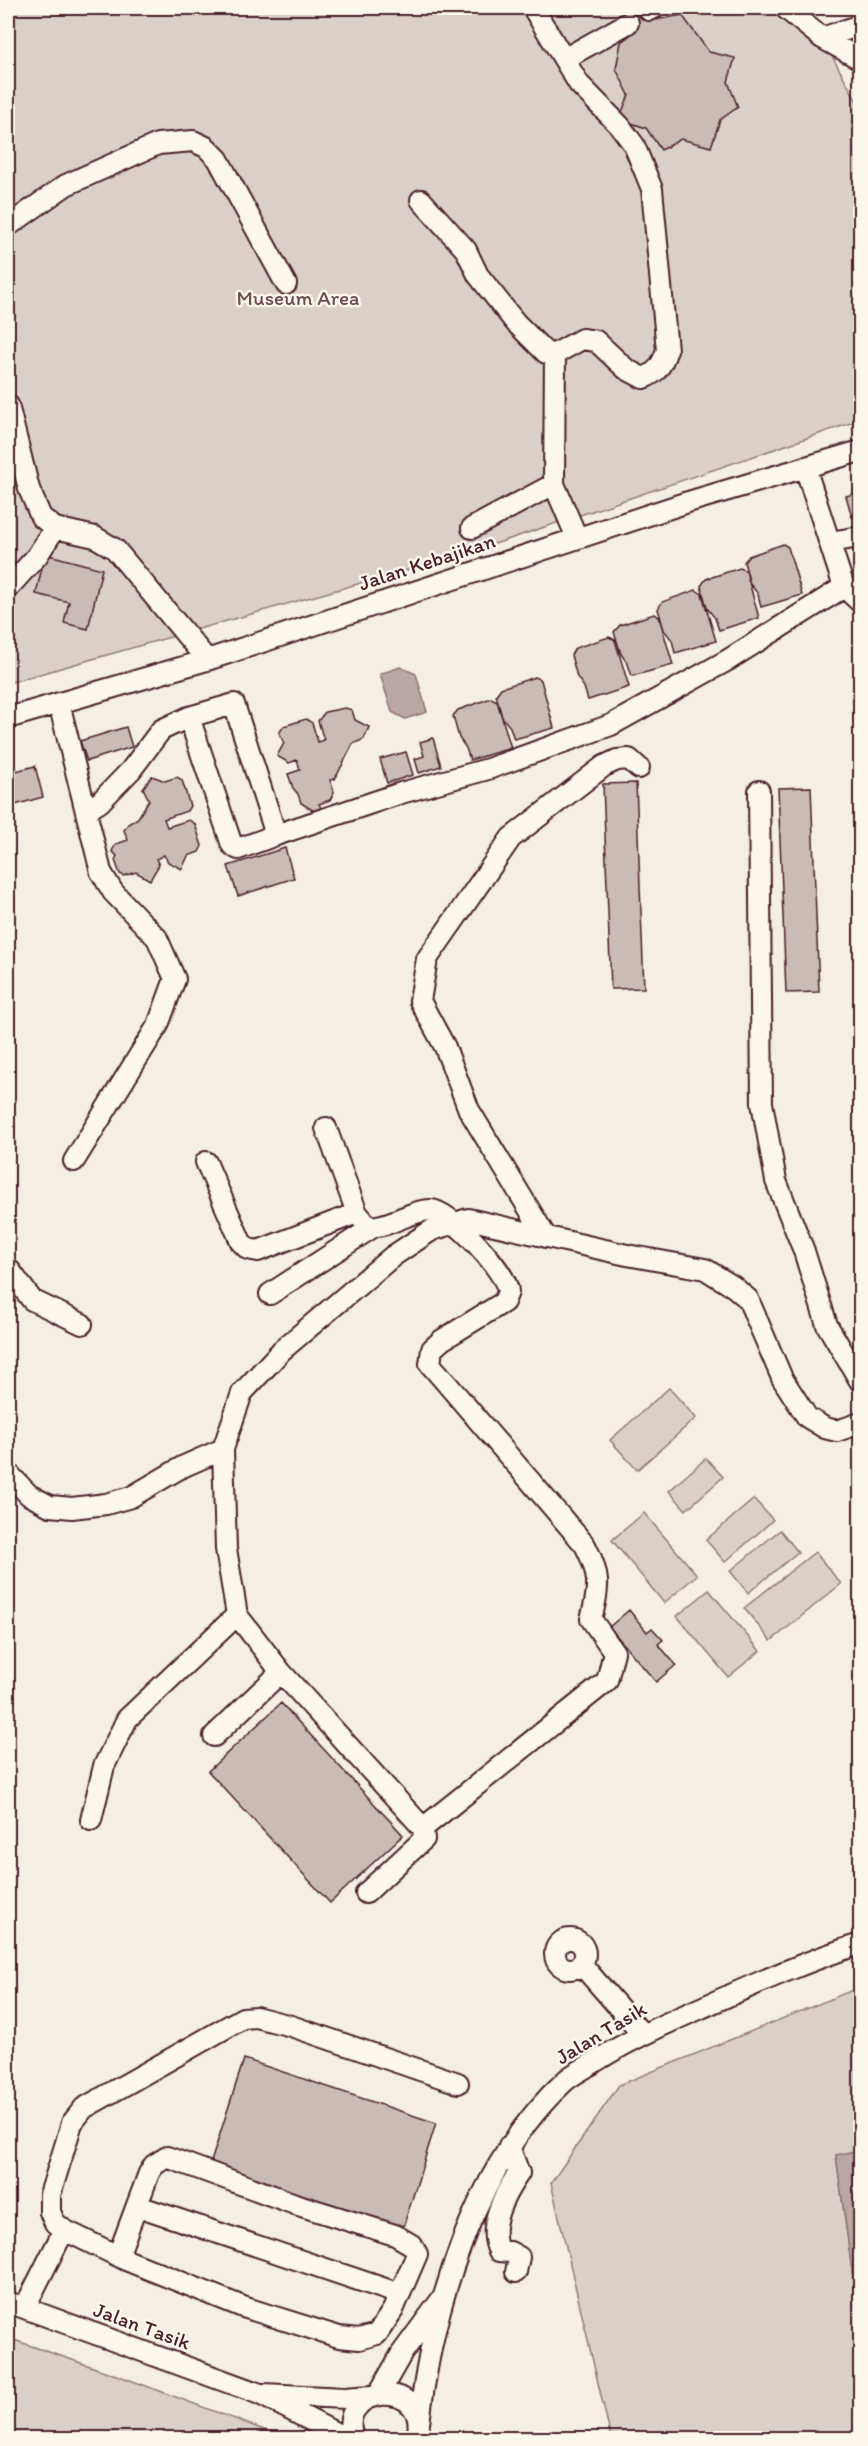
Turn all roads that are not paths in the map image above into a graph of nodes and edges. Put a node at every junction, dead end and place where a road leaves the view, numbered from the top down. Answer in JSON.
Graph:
{"nodes":[{"id":1,"x":533,"y":8,"type":"edge"},
{"id":2,"x":785,"y":8,"type":"edge"},
{"id":3,"x":628,"y":23,"type":"dead end"},
{"id":4,"x":861,"y":25,"type":"edge"},
{"id":5,"x":822,"y":38,"type":"junction"},
{"id":6,"x":564,"y":59,"type":"junction"},
{"id":7,"x":861,"y":59,"type":"edge"},
{"id":8,"x":421,"y":200,"type":"dead end"},
{"id":9,"x":8,"y":226,"type":"edge"},
{"id":10,"x":286,"y":284,"type":"dead end"},
{"id":11,"x":555,"y":354,"type":"junction"},
{"id":12,"x":8,"y":405,"type":"edge"},
{"id":13,"x":861,"y":451,"type":"edge"},
{"id":14,"x":805,"y":467,"type":"junction"},
{"id":15,"x":554,"y":484,"type":"junction"},
{"id":16,"x":55,"y":528,"type":"junction"},
{"id":17,"x":472,"y":528,"type":"dead end"},
{"id":18,"x":861,"y":537,"type":"edge"},
{"id":19,"x":577,"y":538,"type":"junction"},
{"id":20,"x":830,"y":543,"type":"junction"},
{"id":21,"x":844,"y":587,"type":"junction"},
{"id":22,"x":8,"y":588,"type":"edge"},
{"id":23,"x":861,"y":602,"type":"edge"},
{"id":24,"x":207,"y":660,"type":"junction"},
{"id":25,"x":59,"y":703,"type":"junction"},
{"id":26,"x":189,"y":717,"type":"junction"},
{"id":27,"x":8,"y":718,"type":"edge"},
{"id":28,"x":639,"y":768,"type":"dead end"},
{"id":29,"x":759,"y":791,"type":"dead end"},
{"id":30,"x":86,"y":811,"type":"junction"},
{"id":31,"x":276,"y":835,"type":"junction"},
{"id":32,"x":326,"y":1128,"type":"dead end"},
{"id":33,"x":74,"y":1161,"type":"dead end"},
{"id":34,"x":206,"y":1162,"type":"dead end"},
{"id":35,"x":357,"y":1213,"type":"junction"},
{"id":36,"x":455,"y":1223,"type":"junction"},
{"id":37,"x":373,"y":1227,"type":"junction"},
{"id":38,"x":546,"y":1237,"type":"junction"},
{"id":39,"x":8,"y":1268,"type":"edge"},
{"id":40,"x":270,"y":1294,"type":"dead end"},
{"id":41,"x":82,"y":1324,"type":"dead end"},
{"id":42,"x":853,"y":1352,"type":"edge"},
{"id":43,"x":861,"y":1381,"type":"edge"},
{"id":44,"x":861,"y":1423,"type":"edge"},
{"id":45,"x":222,"y":1449,"type":"junction"},
{"id":46,"x":8,"y":1473,"type":"edge"},
{"id":47,"x":237,"y":1615,"type":"junction"},
{"id":48,"x":281,"y":1672,"type":"junction"},
{"id":49,"x":214,"y":1736,"type":"dead end"},
{"id":50,"x":91,"y":1820,"type":"dead end"},
{"id":51,"x":423,"y":1828,"type":"junction"},
{"id":52,"x":366,"y":1893,"type":"dead end"},
{"id":53,"x":861,"y":1944,"type":"edge"},
{"id":54,"x":581,"y":1964,"type":"dead end"},
{"id":55,"x":642,"y":2034,"type":"junction"},
{"id":56,"x":458,"y":2083,"type":"dead end"},
{"id":57,"x":509,"y":2146,"type":"junction"},
{"id":58,"x":138,"y":2206,"type":"junction"},
{"id":59,"x":64,"y":2230,"type":"junction"},
{"id":60,"x":118,"y":2256,"type":"junction"},
{"id":61,"x":516,"y":2272,"type":"dead end"},
{"id":62,"x":400,"y":2294,"type":"junction"},
{"id":63,"x":443,"y":2298,"type":"junction"},
{"id":64,"x":16,"y":2304,"type":"edge"},
{"id":65,"x":260,"y":2394,"type":"junction"},
{"id":66,"x":375,"y":2396,"type":"junction"},
{"id":67,"x":418,"y":2432,"type":"edge"},
{"id":68,"x":345,"y":2439,"type":"edge"},
{"id":69,"x":353,"y":2439,"type":"edge"}],
"edges":[{"from":1,"to":6,"type":"street"},
{"from":2,"to":5,"type":"street"},
{"from":3,"to":6,"type":"street"},
{"from":4,"to":5,"type":"street"},
{"from":5,"to":7,"type":"street"},
{"from":6,"to":11,"type":"street"},
{"from":8,"to":11,"type":"street"},
{"from":9,"to":10,"type":"street"},
{"from":11,"to":15,"type":"street"},
{"from":12,"to":16,"type":"street"},
{"from":13,"to":14,"type":"street","name":"Jalan Kebajikan"},
{"from":14,"to":19,"type":"street","name":"Jalan Kebajikan"},
{"from":14,"to":20,"type":"street"},
{"from":15,"to":17,"type":"street"},
{"from":15,"to":19,"type":"street"},
{"from":16,"to":22,"type":"street"},
{"from":16,"to":24,"type":"street"},
{"from":18,"to":20,"type":"street"},
{"from":19,"to":24,"type":"street","name":"Jalan Kebajikan"},
{"from":20,"to":21,"type":"street"},
{"from":21,"to":23,"type":"street"},
{"from":21,"to":31,"type":"street"},
{"from":24,"to":25,"type":"street","name":"Jalan Kebajikan"},
{"from":25,"to":27,"type":"street","name":"Jalan Kebajikan"},
{"from":25,"to":30,"type":"street"},
{"from":26,"to":30,"type":"street"},
{"from":26,"to":31,"type":"street"},
{"from":26,"to":31,"type":"street"},
{"from":28,"to":38,"type":"street"},
{"from":29,"to":42,"type":"street"},
{"from":30,"to":33,"type":"street"},
{"from":32,"to":35,"type":"street"},
{"from":34,"to":35,"type":"street"},
{"from":35,"to":37,"type":"street"},
{"from":36,"to":37,"type":"street"},
{"from":36,"to":38,"type":"street"},
{"from":36,"to":45,"type":"street"},
{"from":36,"to":51,"type":"street"},
{"from":37,"to":40,"type":"street"},
{"from":38,"to":44,"type":"street"},
{"from":39,"to":41,"type":"street"},
{"from":42,"to":43,"type":"street"},
{"from":45,"to":46,"type":"street"},
{"from":45,"to":47,"type":"street"},
{"from":47,"to":48,"type":"street"},
{"from":47,"to":50,"type":"street"},
{"from":48,"to":49,"type":"street"},
{"from":48,"to":51,"type":"street"},
{"from":51,"to":52,"type":"street"},
{"from":53,"to":55,"type":"street","name":"Jalan Tasik"},
{"from":54,"to":55,"type":"street"},
{"from":55,"to":57,"type":"street","name":"Jalan Tasik"},
{"from":56,"to":59,"type":"street"},
{"from":57,"to":61,"type":"street"},
{"from":57,"to":63,"type":"street","name":"Jalan Tasik"},
{"from":58,"to":60,"type":"street"},
{"from":58,"to":62,"type":"street"},
{"from":58,"to":62,"type":"street"},
{"from":59,"to":60,"type":"street"},
{"from":59,"to":64,"type":"street"},
{"from":60,"to":62,"type":"street"},
{"from":63,"to":66,"type":"street","name":"Jalan Tasik"},
{"from":63,"to":67,"type":"street","name":"Jalan Tasik"},
{"from":64,"to":65,"type":"street","name":"Jalan Tasik"},
{"from":65,"to":66,"type":"street","name":"Jalan Tasik"},
{"from":65,"to":68,"type":"street","name":"Jalan Tasik"},
{"from":66,"to":67,"type":"street"},
{"from":66,"to":69,"type":"street"}]}
